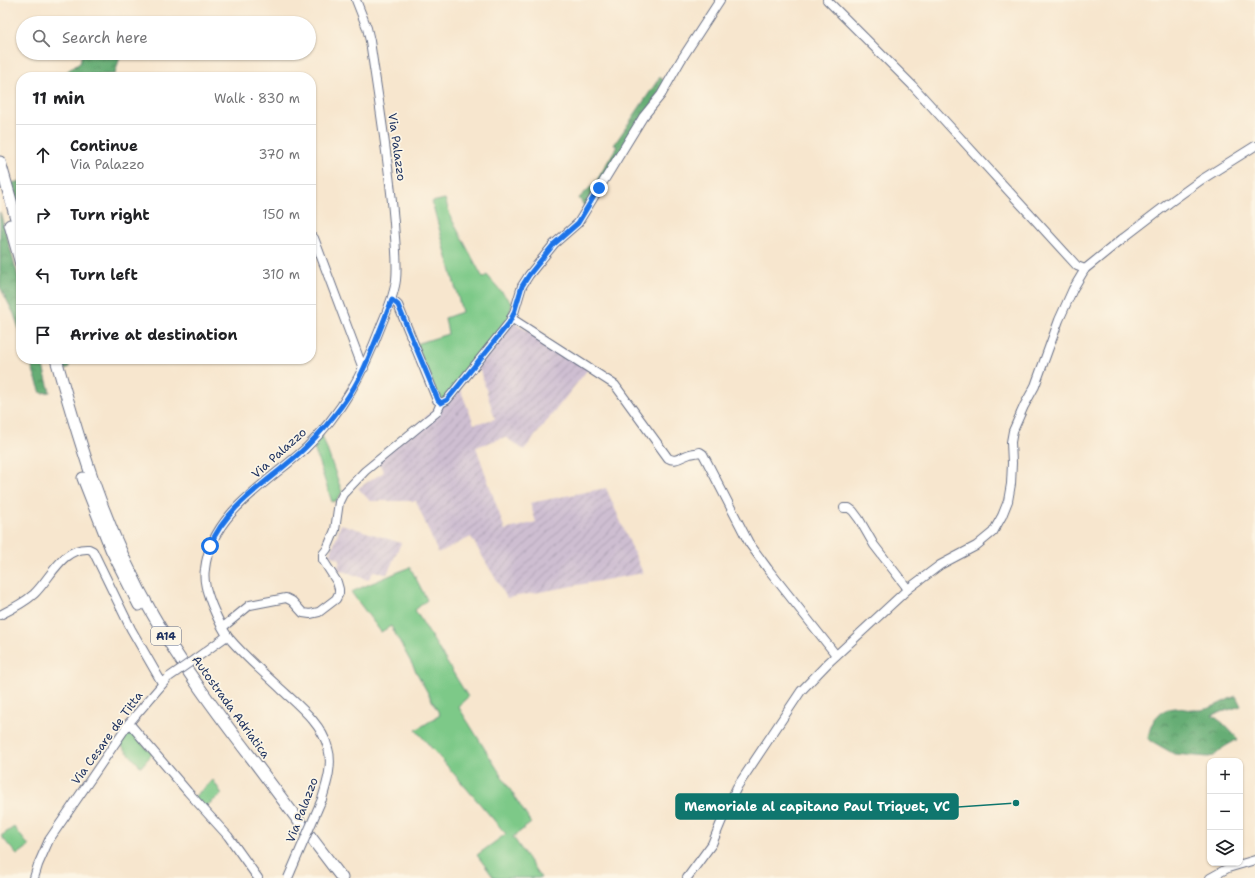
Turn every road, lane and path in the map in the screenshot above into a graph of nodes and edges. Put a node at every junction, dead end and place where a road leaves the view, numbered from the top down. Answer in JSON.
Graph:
{"nodes":[{"id":1,"x":356,"y":0,"type":"edge"},
{"id":2,"x":720,"y":0,"type":"edge"},
{"id":3,"x":827,"y":0,"type":"edge"},
{"id":4,"x":1255,"y":146,"type":"edge"},
{"id":5,"x":0,"y":162,"type":"edge"},
{"id":6,"x":0,"y":190,"type":"edge"},
{"id":7,"x":16,"y":218,"type":"edge"},
{"id":8,"x":316,"y":243,"type":"edge"},
{"id":9,"x":16,"y":246,"type":"edge"},
{"id":10,"x":1086,"y":270,"type":"junction"},
{"id":11,"x":392,"y":300,"type":"junction"},
{"id":12,"x":511,"y":318,"type":"junction"},
{"id":13,"x":49,"y":364,"type":"edge"},
{"id":14,"x":57,"y":364,"type":"edge"},
{"id":15,"x":364,"y":368,"type":"junction"},
{"id":16,"x":441,"y":403,"type":"junction"},
{"id":17,"x":844,"y":508,"type":"dead end"},
{"id":18,"x":908,"y":589,"type":"junction"},
{"id":19,"x":0,"y":615,"type":"edge"},
{"id":20,"x":222,"y":627,"type":"junction"},
{"id":21,"x":227,"y":636,"type":"junction"},
{"id":22,"x":836,"y":655,"type":"junction"},
{"id":23,"x":162,"y":683,"type":"junction"},
{"id":24,"x":129,"y":723,"type":"junction"},
{"id":25,"x":1255,"y":860,"type":"edge"},
{"id":26,"x":34,"y":878,"type":"edge"},
{"id":27,"x":258,"y":878,"type":"edge"},
{"id":28,"x":288,"y":878,"type":"edge"},
{"id":29,"x":332,"y":878,"type":"edge"},
{"id":30,"x":342,"y":878,"type":"edge"},
{"id":31,"x":687,"y":878,"type":"edge"},
{"id":32,"x":1210,"y":878,"type":"edge"}],
"edges":[{"from":1,"to":11,"type":"street","name":"Via Palazzo"},
{"from":2,"to":12,"type":"street"},
{"from":3,"to":10,"type":"street"},
{"from":4,"to":10,"type":"street"},
{"from":5,"to":7,"type":"highway"},
{"from":6,"to":9,"type":"highway"},
{"from":8,"to":15,"type":"street"},
{"from":10,"to":18,"type":"street"},
{"from":11,"to":15,"type":"street","name":"Via Palazzo"},
{"from":11,"to":16,"type":"street"},
{"from":12,"to":16,"type":"street"},
{"from":12,"to":22,"type":"street"},
{"from":13,"to":29,"type":"highway","name":"Autostrada Adriatica","number":"A14"},
{"from":14,"to":30,"type":"highway","name":"Autostrada Adriatica","number":"A14"},
{"from":15,"to":20,"type":"street","name":"Via Palazzo"},
{"from":16,"to":20,"type":"street"},
{"from":17,"to":18,"type":"street"},
{"from":18,"to":22,"type":"street"},
{"from":19,"to":23,"type":"street"},
{"from":20,"to":21,"type":"street","name":"Via Palazzo"},
{"from":21,"to":23,"type":"street","name":"Via Cesare de Titta","bridge":true},
{"from":21,"to":28,"type":"street","name":"Via Palazzo","bridge":true},
{"from":22,"to":31,"type":"street"},
{"from":23,"to":24,"type":"street","name":"Via Cesare de Titta"},
{"from":24,"to":26,"type":"street","name":"Via Cesare de Titta"},
{"from":24,"to":27,"type":"street"},
{"from":25,"to":32,"type":"street"}]}
